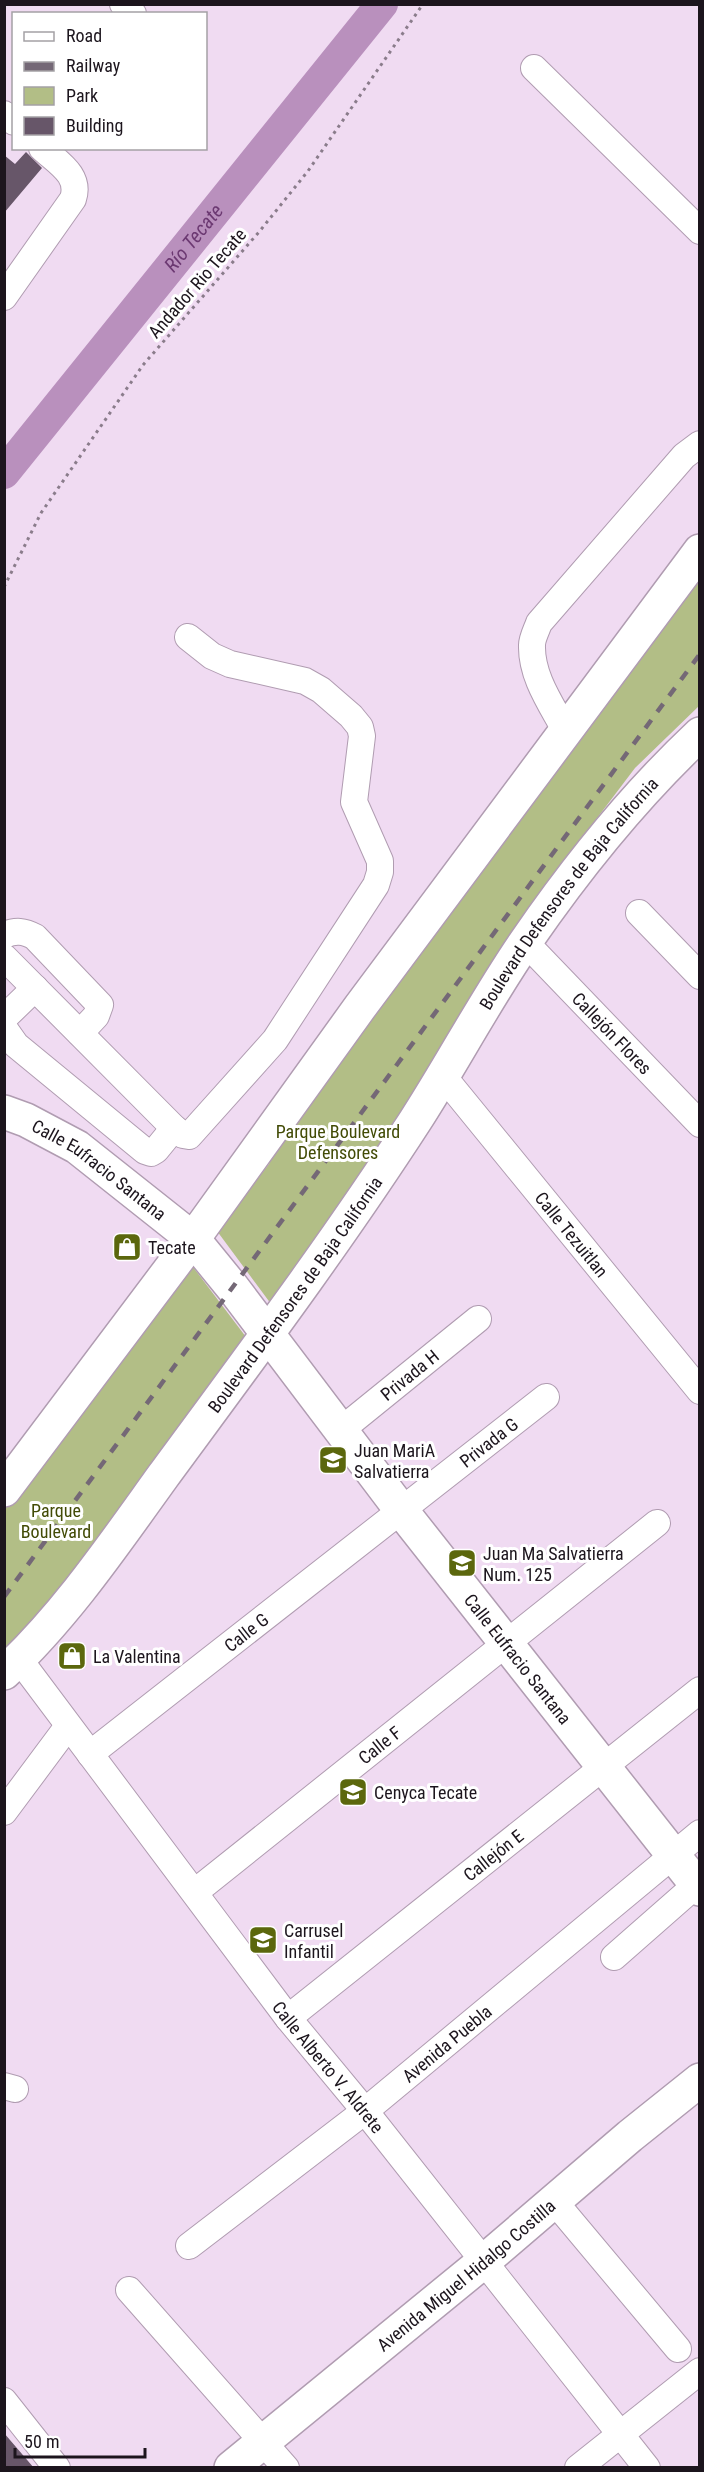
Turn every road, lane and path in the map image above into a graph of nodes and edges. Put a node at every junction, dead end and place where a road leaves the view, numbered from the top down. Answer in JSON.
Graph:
{"nodes":[{"id":1,"x":423,"y":4,"type":"edge"},
{"id":2,"x":534,"y":68,"type":"dead end"},
{"id":3,"x":44,"y":150,"type":"edge"},
{"id":4,"x":699,"y":231,"type":"edge"},
{"id":5,"x":4,"y":297,"type":"edge"},
{"id":6,"x":699,"y":444,"type":"edge"},
{"id":7,"x":699,"y":551,"type":"edge"},
{"id":8,"x":4,"y":587,"type":"edge"},
{"id":9,"x":188,"y":637,"type":"dead end"},
{"id":10,"x":565,"y":730,"type":"junction"},
{"id":11,"x":699,"y":734,"type":"edge"},
{"id":12,"x":639,"y":913,"type":"dead end"},
{"id":13,"x":4,"y":935,"type":"edge"},
{"id":14,"x":525,"y":942,"type":"junction"},
{"id":15,"x":4,"y":957,"type":"edge"},
{"id":16,"x":699,"y":976,"type":"edge"},
{"id":17,"x":35,"y":988,"type":"junction"},
{"id":18,"x":4,"y":1018,"type":"edge"},
{"id":19,"x":4,"y":1028,"type":"edge"},
{"id":20,"x":80,"y":1033,"type":"junction"},
{"id":21,"x":443,"y":1076,"type":"junction"},
{"id":22,"x":4,"y":1112,"type":"edge"},
{"id":23,"x":699,"y":1124,"type":"edge"},
{"id":24,"x":174,"y":1128,"type":"junction"},
{"id":25,"x":193,"y":1239,"type":"junction"},
{"id":26,"x":478,"y":1319,"type":"dead end"},
{"id":27,"x":269,"y":1335,"type":"junction"},
{"id":28,"x":699,"y":1391,"type":"edge"},
{"id":29,"x":546,"y":1397,"type":"dead end"},
{"id":30,"x":341,"y":1430,"type":"junction"},
{"id":31,"x":4,"y":1490,"type":"edge"},
{"id":32,"x":401,"y":1510,"type":"junction"},
{"id":33,"x":657,"y":1523,"type":"dead end"},
{"id":34,"x":507,"y":1643,"type":"junction"},
{"id":35,"x":12,"y":1666,"type":"edge"},
{"id":36,"x":699,"y":1690,"type":"edge"},
{"id":37,"x":68,"y":1726,"type":"junction"},
{"id":38,"x":90,"y":1754,"type":"junction"},
{"id":39,"x":604,"y":1767,"type":"junction"},
{"id":40,"x":4,"y":1812,"type":"edge"},
{"id":41,"x":699,"y":1833,"type":"edge"},
{"id":42,"x":673,"y":1855,"type":"junction"},
{"id":43,"x":698,"y":1887,"type":"edge"},
{"id":44,"x":195,"y":1892,"type":"junction"},
{"id":45,"x":614,"y":1957,"type":"dead end"},
{"id":46,"x":288,"y":2018,"type":"junction"},
{"id":47,"x":699,"y":2080,"type":"edge"},
{"id":48,"x":365,"y":2111,"type":"junction"},
{"id":49,"x":554,"y":2201,"type":"junction"},
{"id":50,"x":189,"y":2246,"type":"dead end"},
{"id":51,"x":483,"y":2262,"type":"junction"},
{"id":52,"x":129,"y":2290,"type":"dead end"},
{"id":53,"x":678,"y":2349,"type":"dead end"},
{"id":54,"x":699,"y":2371,"type":"edge"},
{"id":55,"x":4,"y":2401,"type":"edge"},
{"id":56,"x":621,"y":2434,"type":"junction"},
{"id":57,"x":263,"y":2442,"type":"junction"},
{"id":58,"x":57,"y":2468,"type":"edge"},
{"id":59,"x":231,"y":2468,"type":"edge"},
{"id":60,"x":286,"y":2468,"type":"edge"},
{"id":61,"x":579,"y":2468,"type":"edge"},
{"id":62,"x":647,"y":2468,"type":"edge"}],
"edges":[{"from":1,"to":8,"type":"path","name":"Andador Rio Tecate"},
{"from":2,"to":4,"type":"street"},
{"from":3,"to":5,"type":"street"},
{"from":6,"to":10,"type":"street"},
{"from":7,"to":10,"type":"main road"},
{"from":9,"to":24,"type":"street"},
{"from":10,"to":25,"type":"main road"},
{"from":11,"to":14,"type":"main road","name":"Boulevard Defensores de Baja California"},
{"from":12,"to":16,"type":"street"},
{"from":13,"to":20,"type":"street"},
{"from":14,"to":21,"type":"main road","name":"Boulevard Defensores de Baja California"},
{"from":14,"to":23,"type":"street","name":"Callejón Flores"},
{"from":15,"to":17,"type":"street"},
{"from":17,"to":18,"type":"street"},
{"from":17,"to":20,"type":"street"},
{"from":19,"to":24,"type":"street"},
{"from":20,"to":24,"type":"street"},
{"from":21,"to":27,"type":"main road","name":"Boulevard Defensores de Baja California"},
{"from":21,"to":28,"type":"street","name":"Calle Tezuitlan"},
{"from":22,"to":25,"type":"main road","name":"Calle Eufracio Santana"},
{"from":25,"to":27,"type":"main road","name":"Calle Eufracio Santana"},
{"from":25,"to":31,"type":"main road"},
{"from":26,"to":30,"type":"street","name":"Privada H"},
{"from":27,"to":30,"type":"main road","name":"Calle Eufracio Santana"},
{"from":27,"to":35,"type":"main road","name":"Boulevard Defensores de Baja California"},
{"from":29,"to":32,"type":"street","name":"Privada G"},
{"from":30,"to":32,"type":"main road","name":"Calle Eufracio Santana"},
{"from":32,"to":34,"type":"main road","name":"Calle Eufracio Santana"},
{"from":32,"to":38,"type":"street","name":"Calle G"},
{"from":33,"to":34,"type":"street","name":"Calle F"},
{"from":34,"to":39,"type":"main road","name":"Calle Eufracio Santana"},
{"from":34,"to":44,"type":"street","name":"Calle F"},
{"from":35,"to":37,"type":"street","name":"Calle Alberto V. Aldrete"},
{"from":36,"to":39,"type":"street","name":"Callejón E"},
{"from":37,"to":38,"type":"street","name":"Calle Alberto V. Aldrete"},
{"from":37,"to":40,"type":"street"},
{"from":38,"to":44,"type":"street","name":"Calle Alberto V. Aldrete"},
{"from":39,"to":42,"type":"main road","name":"Calle Eufracio Santana"},
{"from":39,"to":46,"type":"street","name":"Callejón E"},
{"from":41,"to":42,"type":"street","name":"Avenida Puebla"},
{"from":42,"to":43,"type":"main road","name":"Calle Eufracio Santana"},
{"from":42,"to":48,"type":"street","name":"Avenida Puebla"},
{"from":43,"to":45,"type":"street"},
{"from":44,"to":46,"type":"street","name":"Calle Alberto V. Aldrete"},
{"from":46,"to":48,"type":"street","name":"Calle Alberto V. Aldrete"},
{"from":47,"to":49,"type":"main road","name":"Avenida Miguel Hidalgo Costilla"},
{"from":48,"to":50,"type":"street","name":"Avenida Puebla"},
{"from":48,"to":51,"type":"street","name":"Calle Alberto V. Aldrete"},
{"from":49,"to":51,"type":"main road","name":"Avenida Miguel Hidalgo Costilla"},
{"from":49,"to":53,"type":"street"},
{"from":51,"to":56,"type":"street","name":"Calle Alberto V. Aldrete"},
{"from":51,"to":57,"type":"main road","name":"Avenida Miguel Hidalgo Costilla"},
{"from":52,"to":57,"type":"street"},
{"from":54,"to":56,"type":"street"},
{"from":55,"to":58,"type":"street"},
{"from":56,"to":61,"type":"street"},
{"from":56,"to":62,"type":"street","name":"Calle Alberto V. Aldrete"},
{"from":57,"to":59,"type":"main road","name":"Avenida Miguel Hidalgo Costilla"},
{"from":57,"to":60,"type":"street"}]}
